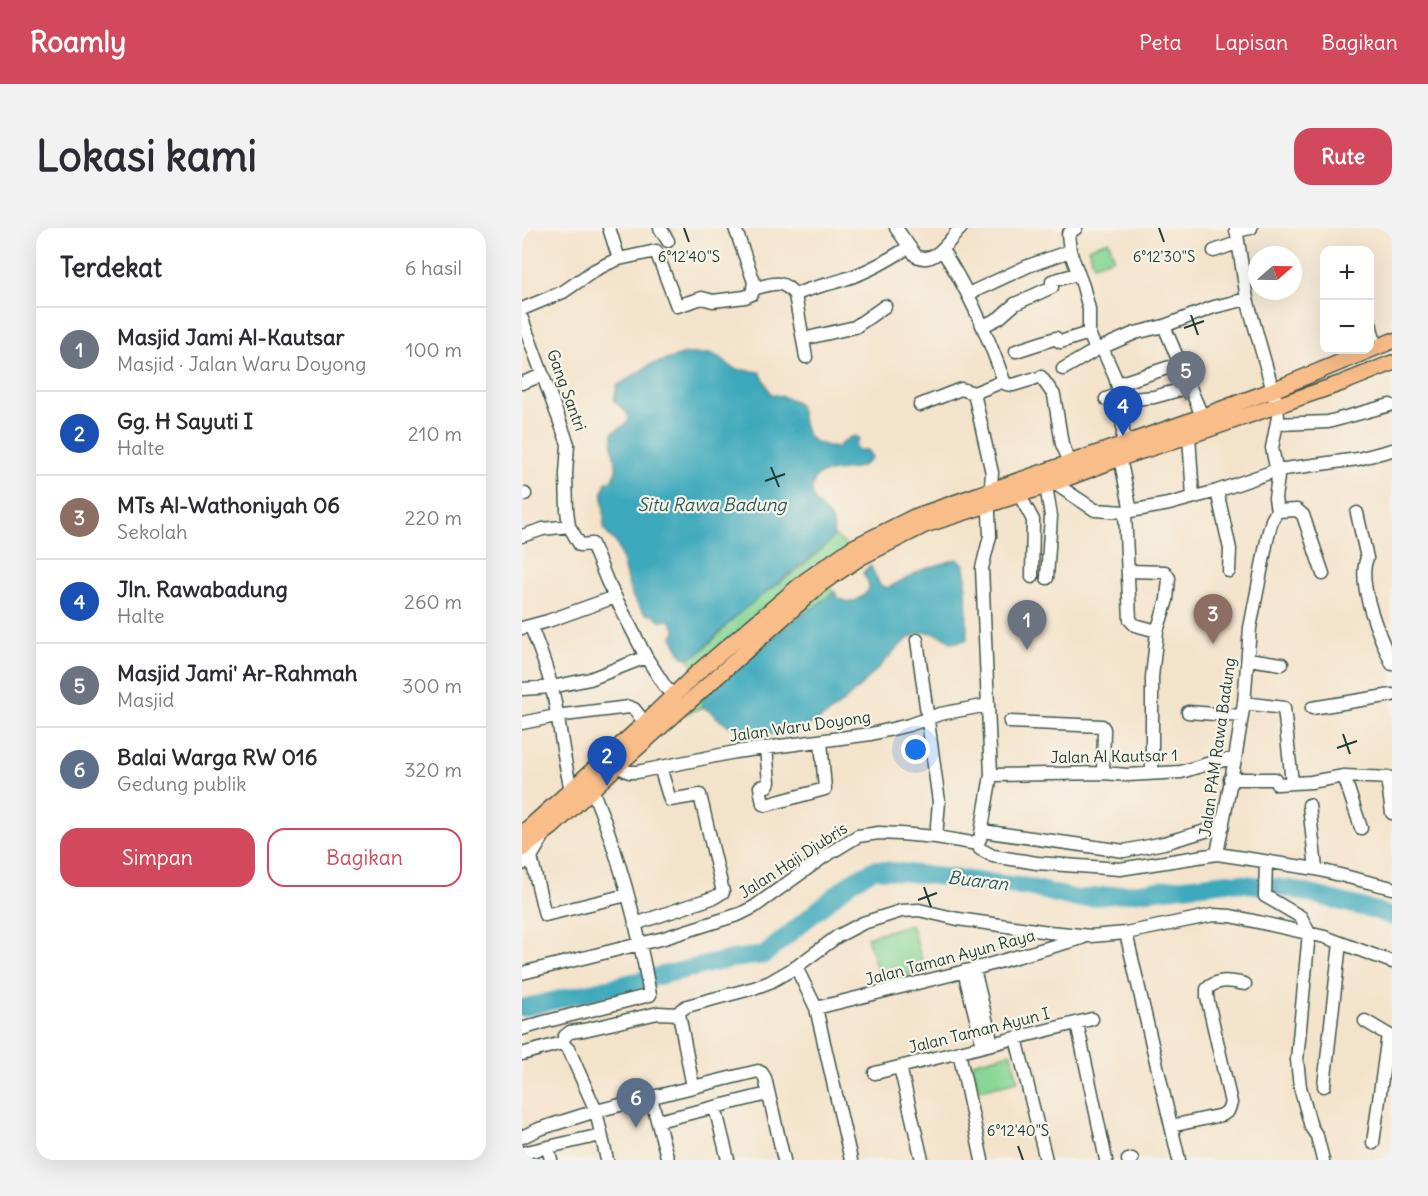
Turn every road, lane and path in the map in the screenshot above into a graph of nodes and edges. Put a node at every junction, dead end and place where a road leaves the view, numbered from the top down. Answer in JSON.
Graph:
{"nodes":[{"id":1,"x":609,"y":228,"type":"edge"},
{"id":2,"x":660,"y":228,"type":"edge"},
{"id":3,"x":735,"y":228,"type":"edge"},
{"id":4,"x":896,"y":228,"type":"edge"},
{"id":5,"x":962,"y":228,"type":"edge"},
{"id":6,"x":1076,"y":228,"type":"edge"},
{"id":7,"x":1251,"y":228,"type":"edge"},
{"id":8,"x":1236,"y":234,"type":"edge"},
{"id":9,"x":669,"y":241,"type":"dead end"},
{"id":10,"x":909,"y":248,"type":"junction"},
{"id":11,"x":942,"y":250,"type":"junction"},
{"id":12,"x":1070,"y":251,"type":"junction"},
{"id":13,"x":1214,"y":251,"type":"dead end"},
{"id":14,"x":619,"y":259,"type":"junction"},
{"id":15,"x":1077,"y":274,"type":"junction"},
{"id":16,"x":753,"y":290,"type":"junction"},
{"id":17,"x":968,"y":294,"type":"junction"},
{"id":18,"x":795,"y":295,"type":"junction"},
{"id":19,"x":1246,"y":299,"type":"junction"},
{"id":20,"x":885,"y":306,"type":"dead end"},
{"id":21,"x":522,"y":309,"type":"edge"},
{"id":22,"x":522,"y":319,"type":"edge"},
{"id":23,"x":983,"y":326,"type":"junction"},
{"id":24,"x":1164,"y":326,"type":"junction"},
{"id":25,"x":1089,"y":333,"type":"junction"},
{"id":26,"x":803,"y":339,"type":"junction"},
{"id":27,"x":1374,"y":339,"type":"edge"},
{"id":28,"x":1392,"y":341,"type":"edge"},
{"id":29,"x":1376,"y":348,"type":"junction"},
{"id":30,"x":1099,"y":349,"type":"junction"},
{"id":31,"x":1016,"y":351,"type":"dead end"},
{"id":32,"x":806,"y":357,"type":"dead end"},
{"id":33,"x":1392,"y":363,"type":"edge"},
{"id":34,"x":1179,"y":364,"type":"junction"},
{"id":35,"x":1063,"y":369,"type":"dead end"},
{"id":36,"x":543,"y":375,"type":"junction"},
{"id":37,"x":1004,"y":381,"type":"junction"},
{"id":38,"x":522,"y":383,"type":"edge"},
{"id":39,"x":1190,"y":387,"type":"junction"},
{"id":40,"x":974,"y":393,"type":"junction"},
{"id":41,"x":1120,"y":393,"type":"junction"},
{"id":42,"x":1275,"y":397,"type":"junction"},
{"id":43,"x":1106,"y":399,"type":"dead end"},
{"id":44,"x":920,"y":405,"type":"dead end"},
{"id":45,"x":1390,"y":405,"type":"dead end"},
{"id":46,"x":1202,"y":416,"type":"junction"},
{"id":47,"x":1277,"y":424,"type":"junction"},
{"id":48,"x":1189,"y":436,"type":"junction"},
{"id":49,"x":1392,"y":450,"type":"edge"},
{"id":50,"x":1121,"y":451,"type":"junction"},
{"id":51,"x":1070,"y":462,"type":"junction"},
{"id":52,"x":1277,"y":470,"type":"junction"},
{"id":53,"x":1050,"y":484,"type":"junction"},
{"id":54,"x":1217,"y":491,"type":"junction"},
{"id":55,"x":1019,"y":494,"type":"junction"},
{"id":56,"x":988,"y":497,"type":"junction"},
{"id":57,"x":1192,"y":497,"type":"junction"},
{"id":58,"x":1277,"y":511,"type":"junction"},
{"id":59,"x":1128,"y":512,"type":"junction"},
{"id":60,"x":1357,"y":513,"type":"dead end"},
{"id":61,"x":569,"y":526,"type":"junction"},
{"id":62,"x":522,"y":536,"type":"edge"},
{"id":63,"x":1129,"y":571,"type":"junction"},
{"id":64,"x":1229,"y":571,"type":"dead end"},
{"id":65,"x":1323,"y":574,"type":"dead end"},
{"id":66,"x":1032,"y":577,"type":"dead end"},
{"id":67,"x":1047,"y":578,"type":"dead end"},
{"id":68,"x":615,"y":597,"type":"junction"},
{"id":69,"x":527,"y":628,"type":"edge"},
{"id":70,"x":1157,"y":631,"type":"junction"},
{"id":71,"x":917,"y":640,"type":"dead end"},
{"id":72,"x":646,"y":657,"type":"junction"},
{"id":73,"x":1248,"y":659,"type":"junction"},
{"id":74,"x":1282,"y":664,"type":"dead end"},
{"id":75,"x":1392,"y":664,"type":"edge"},
{"id":76,"x":552,"y":687,"type":"junction"},
{"id":77,"x":522,"y":689,"type":"edge"},
{"id":78,"x":674,"y":695,"type":"junction"},
{"id":79,"x":1392,"y":695,"type":"edge"},
{"id":80,"x":988,"y":705,"type":"junction"},
{"id":81,"x":1312,"y":708,"type":"dead end"},
{"id":82,"x":1243,"y":710,"type":"junction"},
{"id":83,"x":1188,"y":712,"type":"dead end"},
{"id":84,"x":556,"y":716,"type":"junction"},
{"id":85,"x":928,"y":718,"type":"junction"},
{"id":86,"x":1010,"y":722,"type":"dead end"},
{"id":87,"x":522,"y":723,"type":"edge"},
{"id":88,"x":645,"y":723,"type":"junction"},
{"id":89,"x":820,"y":741,"type":"junction"},
{"id":90,"x":765,"y":747,"type":"junction"},
{"id":91,"x":1235,"y":759,"type":"junction"},
{"id":92,"x":617,"y":766,"type":"junction"},
{"id":93,"x":660,"y":767,"type":"junction"},
{"id":94,"x":1152,"y":772,"type":"junction"},
{"id":95,"x":1102,"y":773,"type":"junction"},
{"id":96,"x":991,"y":775,"type":"junction"},
{"id":97,"x":1344,"y":776,"type":"junction"},
{"id":98,"x":1390,"y":778,"type":"edge"},
{"id":99,"x":1230,"y":779,"type":"junction"},
{"id":100,"x":1292,"y":783,"type":"junction"},
{"id":101,"x":592,"y":789,"type":"junction"},
{"id":102,"x":571,"y":790,"type":"junction"},
{"id":103,"x":1309,"y":805,"type":"dead end"},
{"id":104,"x":1392,"y":813,"type":"edge"},
{"id":105,"x":1222,"y":826,"type":"junction"},
{"id":106,"x":530,"y":828,"type":"edge"},
{"id":107,"x":1361,"y":828,"type":"dead end"},
{"id":108,"x":936,"y":837,"type":"junction"},
{"id":109,"x":980,"y":837,"type":"junction"},
{"id":110,"x":1217,"y":854,"type":"junction"},
{"id":111,"x":525,"y":857,"type":"edge"},
{"id":112,"x":1266,"y":867,"type":"junction"},
{"id":113,"x":1316,"y":869,"type":"junction"},
{"id":114,"x":1392,"y":888,"type":"edge"},
{"id":115,"x":627,"y":895,"type":"junction"},
{"id":116,"x":635,"y":924,"type":"junction"},
{"id":117,"x":1126,"y":933,"type":"junction"},
{"id":118,"x":1309,"y":933,"type":"junction"},
{"id":119,"x":1092,"y":936,"type":"junction"},
{"id":120,"x":1340,"y":943,"type":"junction"},
{"id":121,"x":641,"y":948,"type":"junction"},
{"id":122,"x":1392,"y":962,"type":"edge"},
{"id":123,"x":796,"y":966,"type":"junction"},
{"id":124,"x":969,"y":970,"type":"junction"},
{"id":125,"x":522,"y":973,"type":"edge"},
{"id":126,"x":1245,"y":984,"type":"dead end"},
{"id":127,"x":816,"y":1008,"type":"junction"},
{"id":128,"x":679,"y":1014,"type":"junction"},
{"id":129,"x":1092,"y":1019,"type":"dead end"},
{"id":130,"x":1365,"y":1021,"type":"dead end"},
{"id":131,"x":1077,"y":1023,"type":"junction"},
{"id":132,"x":522,"y":1029,"type":"edge"},
{"id":133,"x":1390,"y":1036,"type":"edge"},
{"id":134,"x":1016,"y":1038,"type":"junction"},
{"id":135,"x":562,"y":1043,"type":"junction"},
{"id":136,"x":987,"y":1045,"type":"junction"},
{"id":137,"x":959,"y":1052,"type":"junction"},
{"id":138,"x":522,"y":1054,"type":"edge"},
{"id":139,"x":900,"y":1067,"type":"junction"},
{"id":140,"x":875,"y":1073,"type":"dead end"},
{"id":141,"x":693,"y":1086,"type":"junction"},
{"id":142,"x":1324,"y":1086,"type":"dead end"},
{"id":143,"x":768,"y":1094,"type":"junction"},
{"id":144,"x":651,"y":1098,"type":"junction"},
{"id":145,"x":715,"y":1107,"type":"junction"},
{"id":146,"x":596,"y":1111,"type":"junction"},
{"id":147,"x":658,"y":1120,"type":"junction"},
{"id":148,"x":1171,"y":1126,"type":"junction"},
{"id":149,"x":601,"y":1135,"type":"junction"},
{"id":150,"x":522,"y":1137,"type":"edge"},
{"id":151,"x":1373,"y":1143,"type":"dead end"},
{"id":152,"x":522,"y":1153,"type":"edge"},
{"id":153,"x":550,"y":1154,"type":"edge"},
{"id":154,"x":607,"y":1160,"type":"edge"},
{"id":155,"x":668,"y":1160,"type":"edge"},
{"id":156,"x":728,"y":1160,"type":"edge"},
{"id":157,"x":784,"y":1160,"type":"edge"},
{"id":158,"x":851,"y":1160,"type":"edge"},
{"id":159,"x":922,"y":1160,"type":"edge"},
{"id":160,"x":982,"y":1160,"type":"edge"},
{"id":161,"x":1046,"y":1160,"type":"edge"},
{"id":162,"x":1106,"y":1160,"type":"edge"},
{"id":163,"x":1179,"y":1160,"type":"edge"},
{"id":164,"x":1323,"y":1160,"type":"edge"}],
"edges":[{"from":1,"to":14,"type":"street"},
{"from":2,"to":9,"type":"street"},
{"from":3,"to":16,"type":"street"},
{"from":4,"to":10,"type":"street"},
{"from":5,"to":11,"type":"street"},
{"from":6,"to":12,"type":"street"},
{"from":7,"to":8,"type":"street"},
{"from":8,"to":13,"type":"street"},
{"from":8,"to":19,"type":"street","name":"Jalan PAM Rawa Badung"},
{"from":10,"to":11,"type":"street"},
{"from":10,"to":18,"type":"street"},
{"from":11,"to":17,"type":"street"},
{"from":12,"to":15,"type":"street"},
{"from":12,"to":17,"type":"street"},
{"from":14,"to":16,"type":"street"},
{"from":14,"to":21,"type":"street"},
{"from":15,"to":23,"type":"street"},
{"from":15,"to":25,"type":"street"},
{"from":16,"to":18,"type":"street"},
{"from":17,"to":23,"type":"street"},
{"from":18,"to":26,"type":"street"},
{"from":19,"to":24,"type":"street"},
{"from":19,"to":42,"type":"street","name":"Jalan PAM Rawa Badung"},
{"from":20,"to":26,"type":"street"},
{"from":22,"to":36,"type":"street","name":"Gang Santri"},
{"from":23,"to":37,"type":"street"},
{"from":24,"to":30,"type":"street"},
{"from":24,"to":34,"type":"street"},
{"from":25,"to":30,"type":"street"},
{"from":25,"to":31,"type":"street"},
{"from":26,"to":32,"type":"street"},
{"from":27,"to":29,"type":"street"},
{"from":28,"to":29,"type":"main road"},
{"from":29,"to":42,"type":"main road"},
{"from":30,"to":35,"type":"street"},
{"from":30,"to":41,"type":"street"},
{"from":33,"to":42,"type":"main road"},
{"from":34,"to":39,"type":"street"},
{"from":34,"to":41,"type":"street"},
{"from":36,"to":38,"type":"street"},
{"from":36,"to":61,"type":"street","name":"Gang Santri"},
{"from":37,"to":40,"type":"street"},
{"from":37,"to":51,"type":"street"},
{"from":39,"to":41,"type":"street"},
{"from":39,"to":46,"type":"street"},
{"from":40,"to":44,"type":"street"},
{"from":40,"to":56,"type":"street"},
{"from":41,"to":43,"type":"street"},
{"from":41,"to":50,"type":"street"},
{"from":42,"to":46,"type":"main road"},
{"from":42,"to":47,"type":"street","name":"Jalan PAM Rawa Badung"},
{"from":42,"to":48,"type":"main road"},
{"from":45,"to":47,"type":"street"},
{"from":46,"to":50,"type":"main road"},
{"from":47,"to":52,"type":"street","name":"Jalan PAM Rawa Badung"},
{"from":48,"to":50,"type":"main road"},
{"from":48,"to":57,"type":"street"},
{"from":49,"to":52,"type":"street"},
{"from":50,"to":51,"type":"main road"},
{"from":50,"to":53,"type":"main road"},
{"from":50,"to":59,"type":"street"},
{"from":51,"to":56,"type":"main road"},
{"from":52,"to":54,"type":"street"},
{"from":52,"to":58,"type":"street","name":"Jalan PAM Rawa Badung"},
{"from":53,"to":55,"type":"main road"},
{"from":53,"to":59,"type":"street"},
{"from":53,"to":67,"type":"street"},
{"from":54,"to":57,"type":"street"},
{"from":54,"to":64,"type":"street"},
{"from":55,"to":56,"type":"main road"},
{"from":55,"to":66,"type":"street"},
{"from":56,"to":78,"type":"main road"},
{"from":56,"to":80,"type":"street"},
{"from":56,"to":92,"type":"main road"},
{"from":57,"to":59,"type":"street"},
{"from":58,"to":65,"type":"street"},
{"from":58,"to":73,"type":"street","name":"Jalan PAM Rawa Badung"},
{"from":59,"to":63,"type":"street"},
{"from":60,"to":75,"type":"street"},
{"from":61,"to":62,"type":"street"},
{"from":61,"to":68,"type":"street"},
{"from":63,"to":70,"type":"street"},
{"from":63,"to":70,"type":"street"},
{"from":68,"to":69,"type":"street"},
{"from":68,"to":72,"type":"street"},
{"from":69,"to":76,"type":"street"},
{"from":70,"to":94,"type":"street"},
{"from":71,"to":85,"type":"street"},
{"from":72,"to":76,"type":"street"},
{"from":72,"to":78,"type":"street"},
{"from":73,"to":74,"type":"street"},
{"from":73,"to":82,"type":"street","name":"Jalan PAM Rawa Badung"},
{"from":76,"to":77,"type":"street"},
{"from":76,"to":84,"type":"street"},
{"from":78,"to":88,"type":"main road"},
{"from":79,"to":81,"type":"street"},
{"from":80,"to":85,"type":"street","name":"Jalan Waru Doyong"},
{"from":80,"to":96,"type":"street"},
{"from":82,"to":83,"type":"street"},
{"from":82,"to":91,"type":"street","name":"Jalan PAM Rawa Badung"},
{"from":82,"to":100,"type":"street"},
{"from":84,"to":87,"type":"street"},
{"from":84,"to":88,"type":"street"},
{"from":84,"to":102,"type":"street"},
{"from":85,"to":89,"type":"street","name":"Jalan Waru Doyong"},
{"from":85,"to":108,"type":"street"},
{"from":86,"to":95,"type":"street"},
{"from":88,"to":102,"type":"main road"},
{"from":89,"to":90,"type":"street","name":"Jalan Waru Doyong"},
{"from":89,"to":90,"type":"street"},
{"from":90,"to":93,"type":"street","name":"Jalan Waru Doyong"},
{"from":91,"to":94,"type":"street","name":"Jalan Al Kautsar 1"},
{"from":91,"to":99,"type":"street","name":"Jalan PAM Rawa Badung"},
{"from":92,"to":93,"type":"street","name":"Jalan Waru Doyong"},
{"from":92,"to":101,"type":"main road"},
{"from":93,"to":116,"type":"street"},
{"from":94,"to":95,"type":"street","name":"Jalan Al Kautsar 1"},
{"from":95,"to":96,"type":"street","name":"Jalan Al Kautsar 1"},
{"from":96,"to":109,"type":"street"},
{"from":97,"to":98,"type":"street"},
{"from":97,"to":100,"type":"street"},
{"from":97,"to":107,"type":"street"},
{"from":98,"to":104,"type":"street"},
{"from":99,"to":100,"type":"street"},
{"from":99,"to":105,"type":"street","name":"Jalan PAM Rawa Badung"},
{"from":101,"to":106,"type":"main road"},
{"from":101,"to":115,"type":"street"},
{"from":102,"to":106,"type":"main road"},
{"from":103,"to":113,"type":"street"},
{"from":105,"to":109,"type":"street","name":"Jalan Haji Djubris"},
{"from":105,"to":110,"type":"street","name":"Jalan PAM Rawa Badung"},
{"from":106,"to":111,"type":"main road"},
{"from":108,"to":109,"type":"street","name":"Jalan Haji Djubris"},
{"from":108,"to":121,"type":"street","name":"Jalan Haji Djubris"},
{"from":109,"to":110,"type":"street"},
{"from":110,"to":112,"type":"street","name":"Jalan PAM Rawa Badung"},
{"from":111,"to":115,"type":"street"},
{"from":112,"to":113,"type":"street","name":"Jalan PAM Rawa Badung"},
{"from":112,"to":118,"type":"street"},
{"from":113,"to":114,"type":"street","name":"Jalan PAM Rawa Badung"},
{"from":115,"to":116,"type":"street"},
{"from":116,"to":121,"type":"street"},
{"from":117,"to":118,"type":"street"},
{"from":117,"to":119,"type":"street"},
{"from":117,"to":148,"type":"street"},
{"from":118,"to":120,"type":"street"},
{"from":118,"to":164,"type":"street"},
{"from":119,"to":123,"type":"street"},
{"from":119,"to":124,"type":"street","name":"Jalan Taman Ayun Raya"},
{"from":120,"to":122,"type":"street"},
{"from":120,"to":142,"type":"street"},
{"from":121,"to":125,"type":"street","name":"Jalan Haji Djubris"},
{"from":121,"to":132,"type":"street"},
{"from":123,"to":127,"type":"street"},
{"from":123,"to":128,"type":"street"},
{"from":124,"to":127,"type":"street","name":"Jalan Taman Ayun Raya"},
{"from":124,"to":136,"type":"street"},
{"from":126,"to":148,"type":"street"},
{"from":127,"to":158,"type":"street"},
{"from":128,"to":135,"type":"street"},
{"from":128,"to":141,"type":"street"},
{"from":129,"to":131,"type":"street","name":"Jalan Taman Ayun I"},
{"from":130,"to":133,"type":"street"},
{"from":131,"to":134,"type":"street","name":"Jalan Taman Ayun I"},
{"from":131,"to":162,"type":"street"},
{"from":133,"to":151,"type":"street"},
{"from":134,"to":136,"type":"street","name":"Jalan Taman Ayun I"},
{"from":134,"to":161,"type":"street"},
{"from":135,"to":138,"type":"street"},
{"from":135,"to":146,"type":"street"},
{"from":136,"to":137,"type":"street","name":"Jalan Taman Ayun I"},
{"from":137,"to":139,"type":"street","name":"Jalan Taman Ayun I"},
{"from":137,"to":160,"type":"street"},
{"from":139,"to":140,"type":"street","name":"Jalan Taman Ayun I"},
{"from":139,"to":159,"type":"street"},
{"from":141,"to":143,"type":"street"},
{"from":141,"to":144,"type":"street"},
{"from":143,"to":145,"type":"street"},
{"from":143,"to":157,"type":"street"},
{"from":144,"to":146,"type":"street"},
{"from":144,"to":147,"type":"street"},
{"from":145,"to":147,"type":"street"},
{"from":145,"to":156,"type":"street"},
{"from":146,"to":149,"type":"street"},
{"from":146,"to":150,"type":"street"},
{"from":147,"to":155,"type":"street"},
{"from":148,"to":163,"type":"street"},
{"from":149,"to":153,"type":"street"},
{"from":149,"to":154,"type":"street"},
{"from":152,"to":153,"type":"street"}]}
